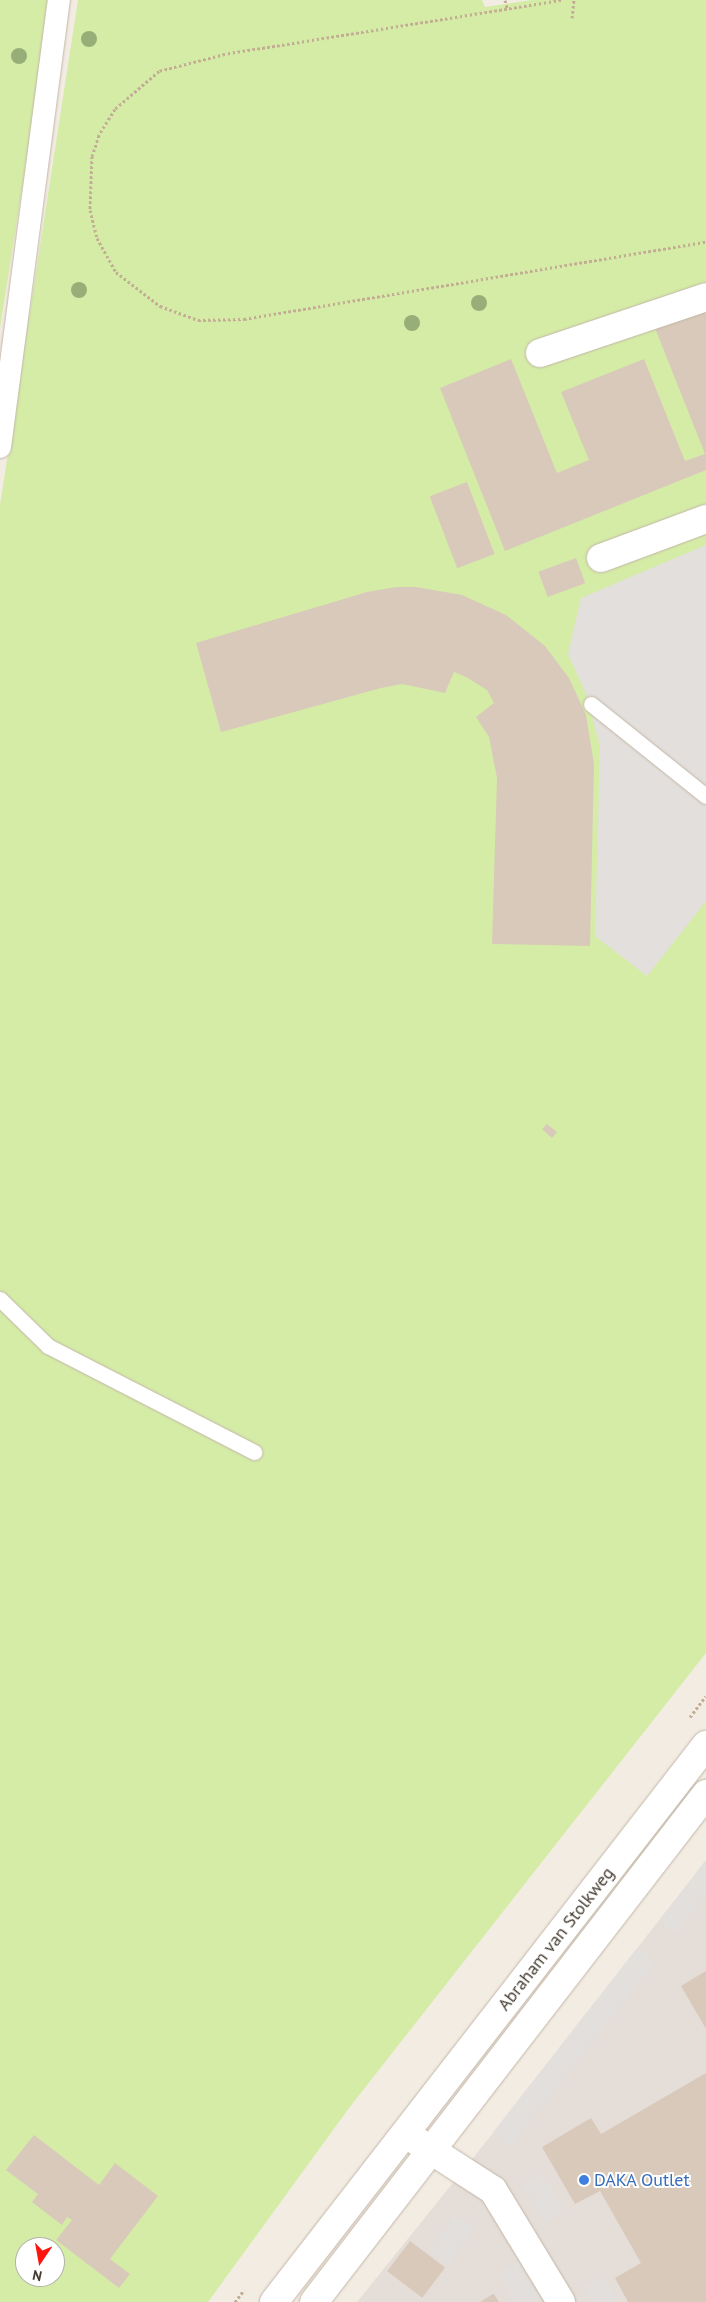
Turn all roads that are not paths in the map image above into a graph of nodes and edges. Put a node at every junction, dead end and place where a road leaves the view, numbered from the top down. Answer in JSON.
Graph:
{"nodes":[{"id":1,"x":59,"y":0,"type":"edge"},
{"id":2,"x":706,"y":297,"type":"edge"},
{"id":3,"x":540,"y":353,"type":"dead end"},
{"id":4,"x":0,"y":447,"type":"edge"},
{"id":5,"x":706,"y":519,"type":"edge"},
{"id":6,"x":601,"y":558,"type":"dead end"},
{"id":7,"x":591,"y":704,"type":"dead end"},
{"id":8,"x":706,"y":796,"type":"edge"},
{"id":9,"x":0,"y":1299,"type":"edge"},
{"id":10,"x":254,"y":1452,"type":"dead end"},
{"id":11,"x":706,"y":1745,"type":"edge"},
{"id":12,"x":706,"y":1794,"type":"edge"},
{"id":13,"x":406,"y":2134,"type":"junction"},
{"id":14,"x":430,"y":2151,"type":"junction"},
{"id":15,"x":274,"y":2302,"type":"edge"},
{"id":16,"x":314,"y":2302,"type":"edge"},
{"id":17,"x":561,"y":2302,"type":"edge"}],
"edges":[{"from":1,"to":4,"type":"street"},
{"from":2,"to":3,"type":"street"},
{"from":5,"to":6,"type":"street"},
{"from":7,"to":8,"type":"lane"},
{"from":9,"to":10,"type":"lane"},
{"from":11,"to":13,"type":"street","name":"Abraham van Stolkweg"},
{"from":12,"to":14,"type":"street","name":"Abraham van Stolkweg"},
{"from":13,"to":14,"type":"street"},
{"from":13,"to":15,"type":"street","name":"Abraham van Stolkweg"},
{"from":14,"to":16,"type":"street","name":"Abraham van Stolkweg"},
{"from":14,"to":17,"type":"street"}]}
